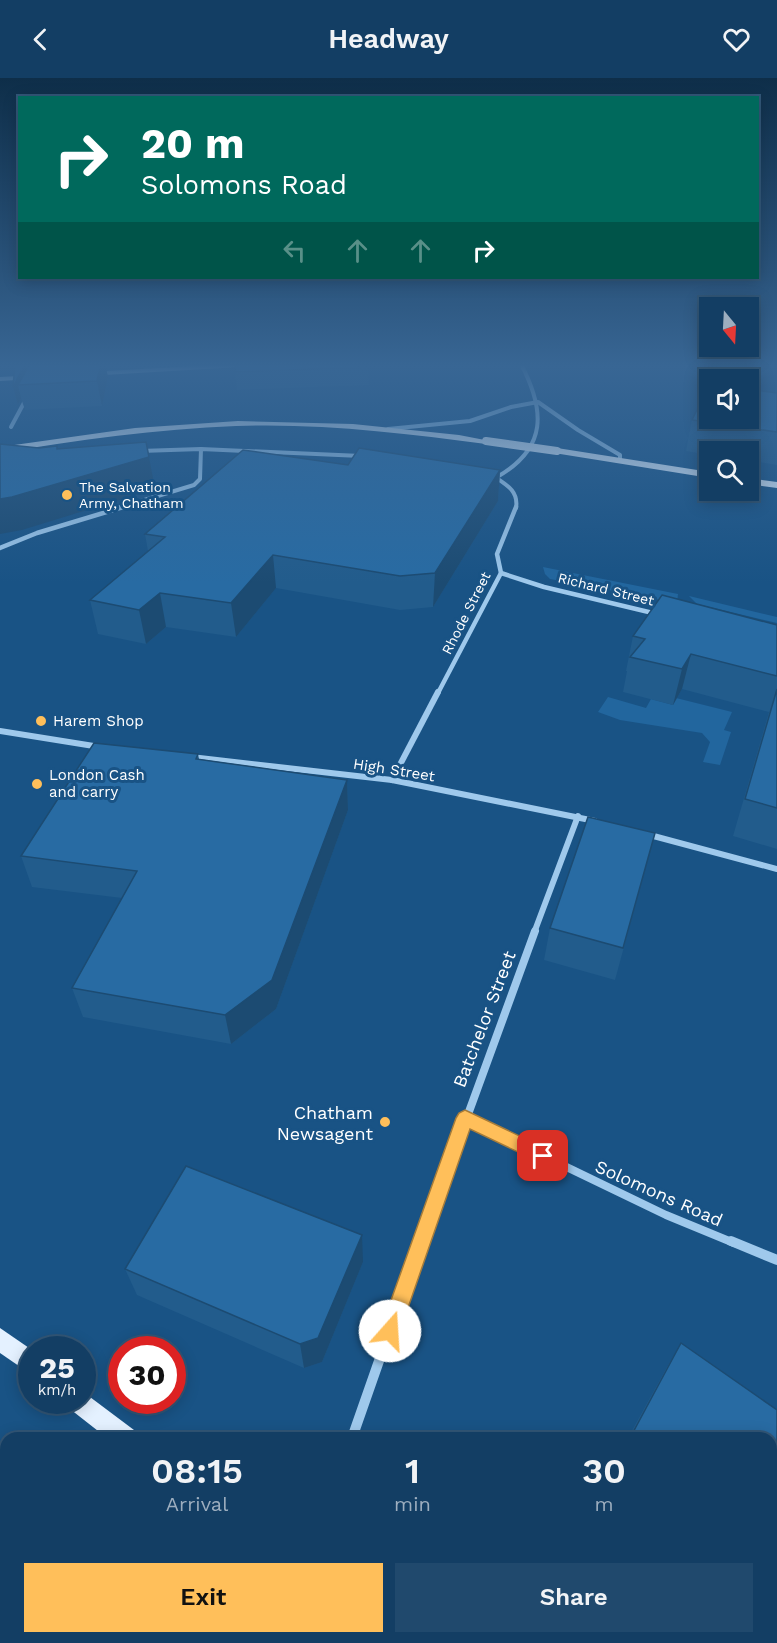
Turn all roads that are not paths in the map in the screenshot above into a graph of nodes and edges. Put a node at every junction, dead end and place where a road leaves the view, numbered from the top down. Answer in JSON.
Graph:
{"nodes":[{"id":1,"x":87,"y":437,"type":"edge"},
{"id":2,"x":453,"y":437,"type":"edge"},
{"id":3,"x":534,"y":437,"type":"edge"},
{"id":4,"x":590,"y":437,"type":"edge"},
{"id":5,"x":201,"y":449,"type":"junction"},
{"id":6,"x":0,"y":450,"type":"edge"},
{"id":7,"x":138,"y":451,"type":"edge"},
{"id":8,"x":368,"y":457,"type":"edge"},
{"id":9,"x":620,"y":460,"type":"junction"},
{"id":10,"x":482,"y":472,"type":"edge"},
{"id":11,"x":699,"y":473,"type":"edge"},
{"id":12,"x":497,"y":477,"type":"junction"},
{"id":13,"x":759,"y":483,"type":"edge"},
{"id":14,"x":777,"y":485,"type":"edge"},
{"id":15,"x":0,"y":548,"type":"edge"},
{"id":16,"x":501,"y":573,"type":"junction"},
{"id":17,"x":665,"y":616,"type":"edge"},
{"id":18,"x":0,"y":731,"type":"edge"},
{"id":19,"x":105,"y":747,"type":"edge"},
{"id":20,"x":185,"y":756,"type":"edge"},
{"id":21,"x":392,"y":780,"type":"junction"},
{"id":22,"x":578,"y":816,"type":"junction"},
{"id":23,"x":600,"y":822,"type":"edge"},
{"id":24,"x":633,"y":831,"type":"edge"},
{"id":25,"x":777,"y":868,"type":"edge"},
{"id":26,"x":465,"y":1118,"type":"junction"},
{"id":27,"x":777,"y":1260,"type":"edge"},
{"id":28,"x":0,"y":1339,"type":"edge"},
{"id":29,"x":18,"y":1353,"type":"edge"},
{"id":30,"x":95,"y":1414,"type":"edge"},
{"id":31,"x":118,"y":1432,"type":"edge"},
{"id":32,"x":354,"y":1432,"type":"edge"}],
"edges":[{"from":1,"to":6,"type":"main road"},
{"from":2,"to":9,"type":"main road","bridge":true},
{"from":3,"to":12,"type":"street"},
{"from":4,"to":9,"type":"street"},
{"from":5,"to":7,"type":"street"},
{"from":5,"to":8,"type":"street"},
{"from":5,"to":15,"type":"street"},
{"from":9,"to":11,"type":"main road"},
{"from":10,"to":12,"type":"street"},
{"from":12,"to":16,"type":"street","name":"Rhode Street"},
{"from":13,"to":14,"type":"main road"},
{"from":16,"to":17,"type":"street","name":"Richard Street"},
{"from":16,"to":21,"type":"street","name":"Rhode Street"},
{"from":18,"to":19,"type":"street"},
{"from":20,"to":21,"type":"street","name":"High Street"},
{"from":21,"to":22,"type":"street","name":"High Street"},
{"from":22,"to":23,"type":"street","name":"High Street"},
{"from":22,"to":26,"type":"street","name":"Batchelor Street"},
{"from":24,"to":25,"type":"street"},
{"from":26,"to":27,"type":"street","name":"Solomons Road"},
{"from":26,"to":32,"type":"street","name":"Batchelor Street"},
{"from":28,"to":29,"type":"main road"},
{"from":30,"to":31,"type":"main road"}]}
